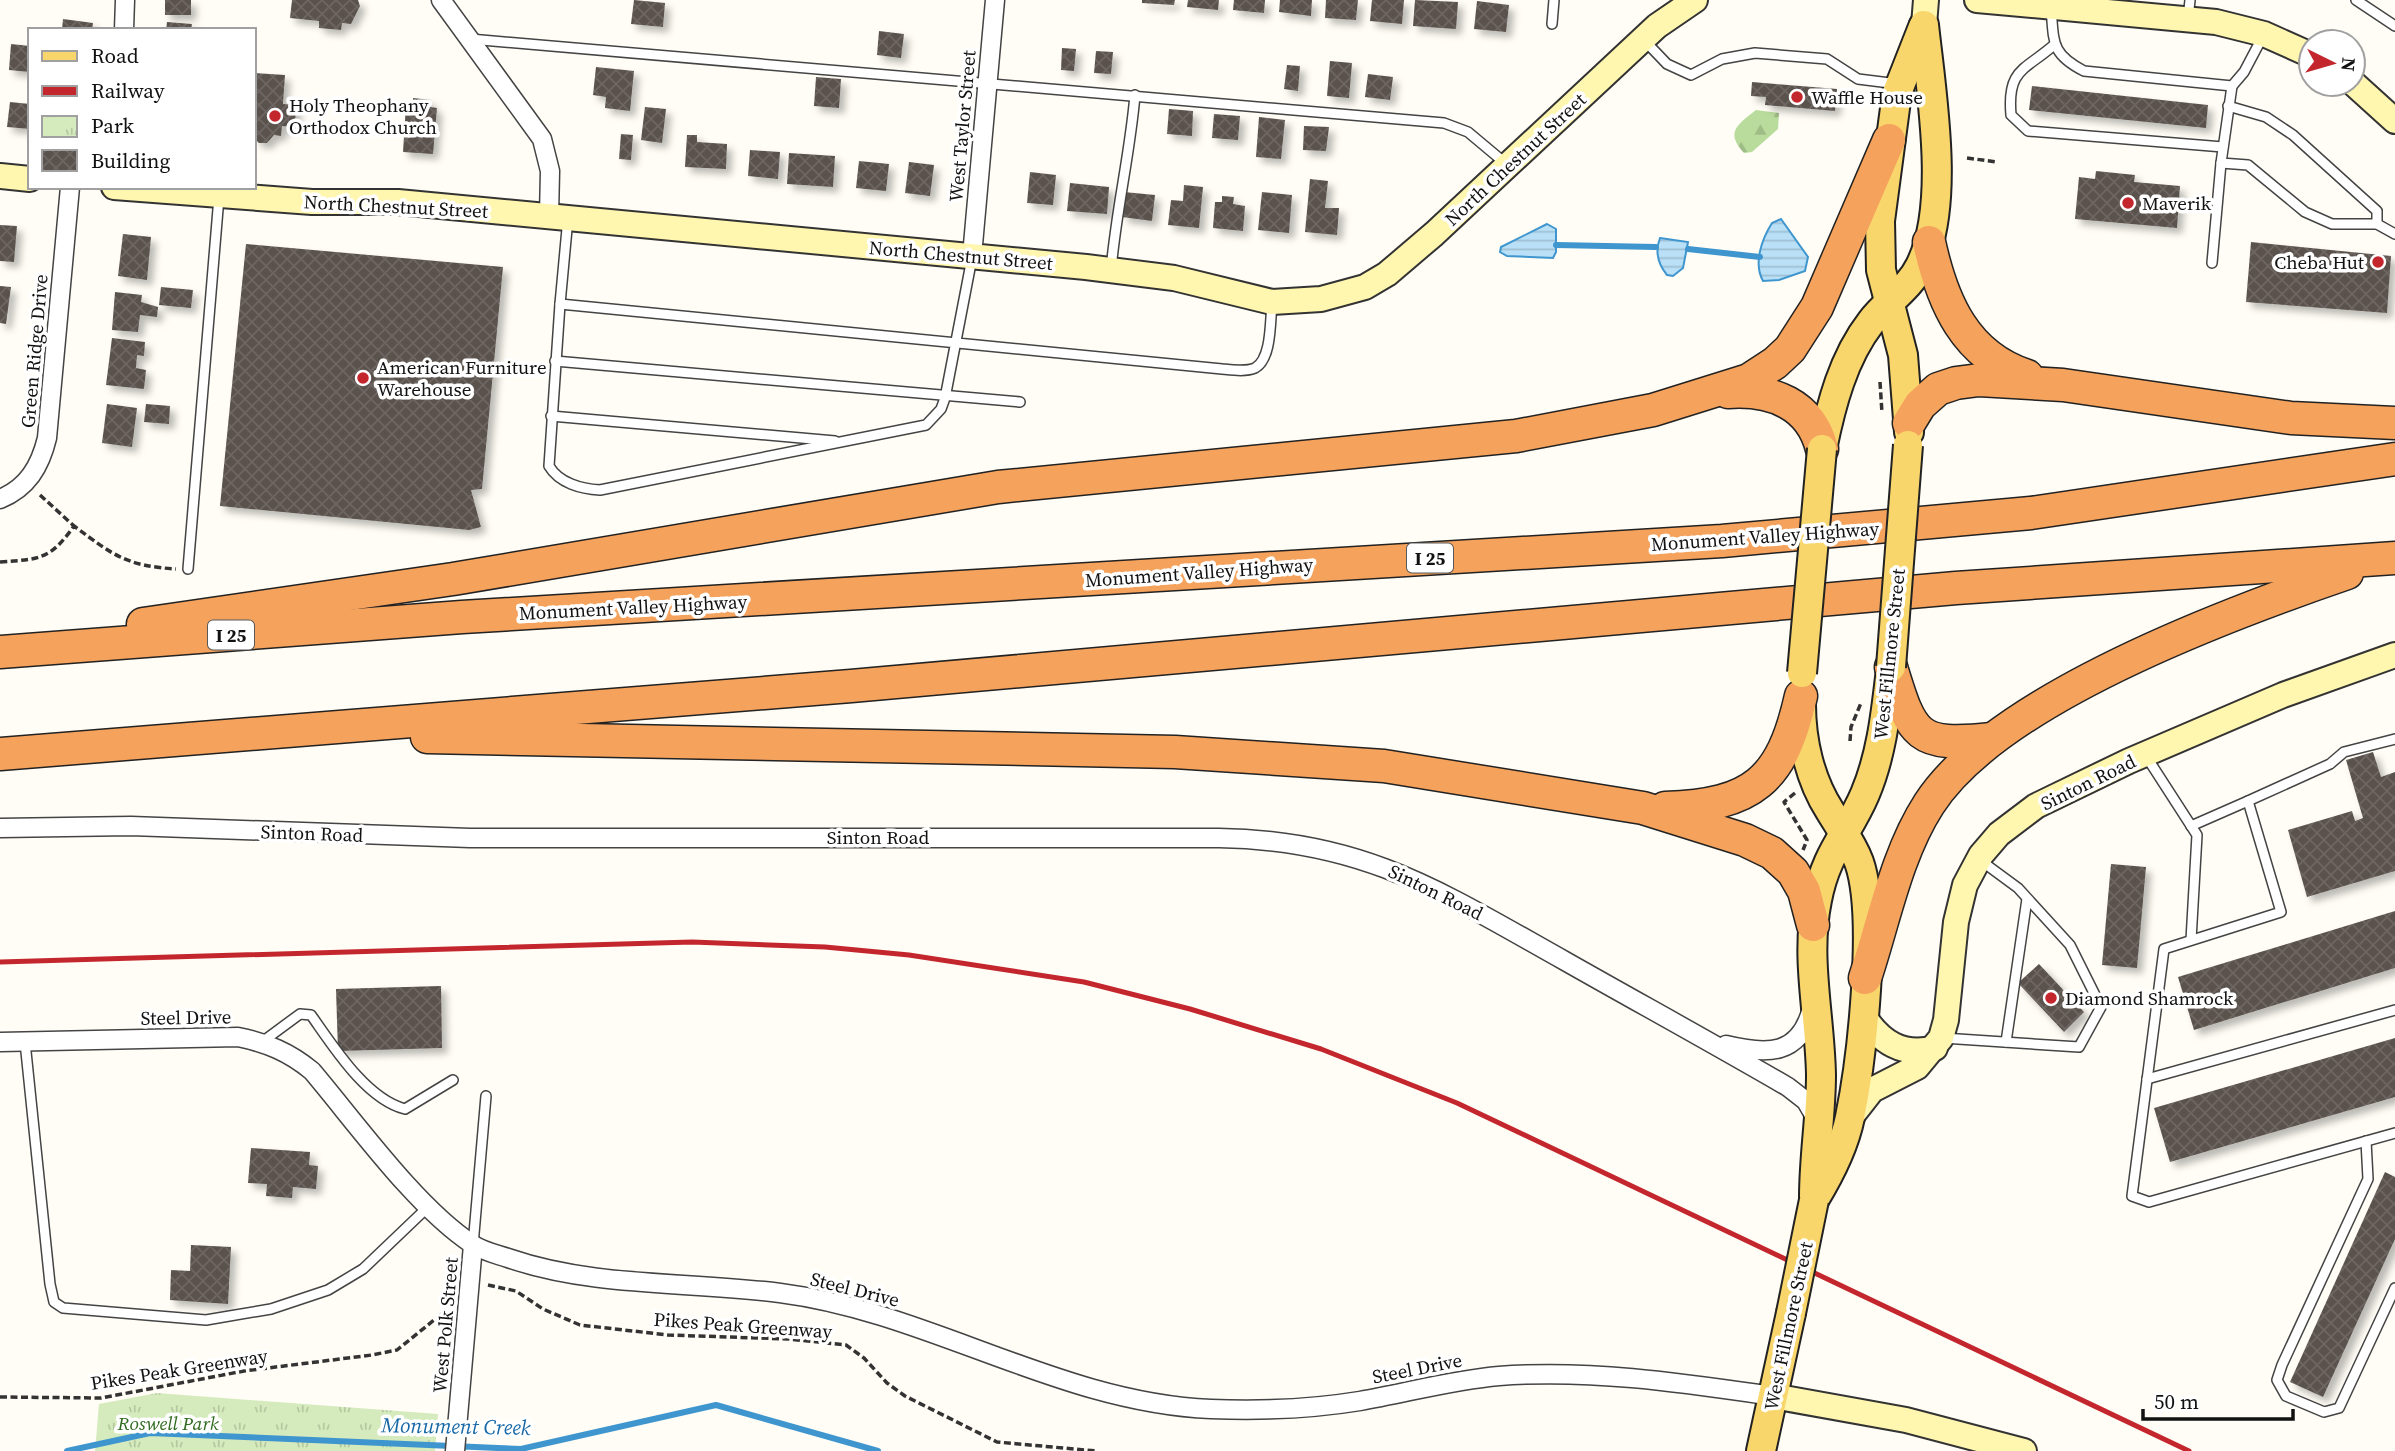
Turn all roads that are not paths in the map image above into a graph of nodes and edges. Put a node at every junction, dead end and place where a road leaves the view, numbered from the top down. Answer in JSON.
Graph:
{"nodes":[{"id":1,"x":125,"y":0,"type":"edge"},
{"id":2,"x":441,"y":0,"type":"edge"},
{"id":3,"x":995,"y":0,"type":"edge"},
{"id":4,"x":1554,"y":0,"type":"edge"},
{"id":5,"x":1695,"y":0,"type":"edge"},
{"id":6,"x":1977,"y":0,"type":"edge"},
{"id":7,"x":2356,"y":0,"type":"edge"},
{"id":8,"x":2050,"y":6,"type":"junction"},
{"id":9,"x":2189,"y":10,"type":"edge"},
{"id":10,"x":1925,"y":12,"type":"edge"},
{"id":11,"x":1552,"y":23,"type":"dead end"},
{"id":12,"x":2395,"y":26,"type":"edge"},
{"id":13,"x":124,"y":28,"type":"edge"},
{"id":14,"x":2264,"y":34,"type":"junction"},
{"id":15,"x":470,"y":39,"type":"junction"},
{"id":16,"x":1643,"y":39,"type":"junction"},
{"id":17,"x":2054,"y":45,"type":"junction"},
{"id":18,"x":2297,"y":49,"type":"edge"},
{"id":19,"x":986,"y":82,"type":"junction"},
{"id":20,"x":1899,"y":84,"type":"junction"},
{"id":21,"x":2232,"y":86,"type":"junction"},
{"id":22,"x":2367,"y":94,"type":"edge"},
{"id":23,"x":1135,"y":95,"type":"junction"},
{"id":24,"x":2228,"y":106,"type":"junction"},
{"id":25,"x":2389,"y":111,"type":"edge"},
{"id":26,"x":1889,"y":141,"type":"junction"},
{"id":27,"x":2223,"y":147,"type":"junction"},
{"id":28,"x":2221,"y":163,"type":"junction"},
{"id":29,"x":1508,"y":165,"type":"junction"},
{"id":30,"x":0,"y":176,"type":"edge"},
{"id":31,"x":28,"y":179,"type":"edge"},
{"id":32,"x":71,"y":189,"type":"edge"},
{"id":33,"x":140,"y":189,"type":"edge"},
{"id":34,"x":219,"y":195,"type":"junction"},
{"id":35,"x":559,"y":217,"type":"junction"},
{"id":36,"x":2377,"y":224,"type":"junction"},
{"id":37,"x":2395,"y":234,"type":"edge"},
{"id":38,"x":1929,"y":242,"type":"junction"},
{"id":39,"x":972,"y":256,"type":"junction"},
{"id":40,"x":2212,"y":263,"type":"dead end"},
{"id":41,"x":1111,"y":270,"type":"junction"},
{"id":42,"x":1272,"y":302,"type":"junction"},
{"id":43,"x":1890,"y":302,"type":"junction"},
{"id":44,"x":560,"y":304,"type":"junction"},
{"id":45,"x":956,"y":344,"type":"junction"},
{"id":46,"x":555,"y":361,"type":"junction"},
{"id":47,"x":2063,"y":385,"type":"junction"},
{"id":48,"x":1716,"y":393,"type":"junction"},
{"id":49,"x":946,"y":396,"type":"junction"},
{"id":50,"x":1020,"y":402,"type":"dead end"},
{"id":51,"x":551,"y":416,"type":"junction"},
{"id":52,"x":2395,"y":423,"type":"edge"},
{"id":53,"x":1908,"y":434,"type":"junction"},
{"id":54,"x":848,"y":442,"type":"junction"},
{"id":55,"x":1822,"y":449,"type":"junction"},
{"id":56,"x":2395,"y":459,"type":"edge"},
{"id":57,"x":0,"y":499,"type":"edge"},
{"id":58,"x":2391,"y":559,"type":"edge"},
{"id":59,"x":188,"y":569,"type":"road end"},
{"id":60,"x":0,"y":651,"type":"edge"},
{"id":61,"x":2395,"y":655,"type":"edge"},
{"id":62,"x":1891,"y":667,"type":"junction"},
{"id":63,"x":1802,"y":685,"type":"junction"},
{"id":64,"x":282,"y":732,"type":"junction"},
{"id":65,"x":1992,"y":739,"type":"junction"},
{"id":66,"x":2395,"y":739,"type":"edge"},
{"id":67,"x":0,"y":754,"type":"edge"},
{"id":68,"x":2145,"y":754,"type":"junction"},
{"id":69,"x":2248,"y":801,"type":"junction"},
{"id":70,"x":1643,"y":808,"type":"junction"},
{"id":71,"x":2191,"y":826,"type":"junction"},
{"id":72,"x":0,"y":828,"type":"edge"},
{"id":73,"x":1843,"y":832,"type":"junction"},
{"id":74,"x":1979,"y":859,"type":"junction"},
{"id":75,"x":2027,"y":899,"type":"junction"},
{"id":76,"x":1813,"y":925,"type":"junction"},
{"id":77,"x":2191,"y":940,"type":"junction"},
{"id":78,"x":1865,"y":978,"type":"junction"},
{"id":79,"x":1813,"y":1001,"type":"junction"},
{"id":80,"x":2395,"y":1010,"type":"edge"},
{"id":81,"x":1863,"y":1015,"type":"junction"},
{"id":82,"x":0,"y":1042,"type":"edge"},
{"id":83,"x":25,"y":1042,"type":"junction"},
{"id":84,"x":262,"y":1042,"type":"junction"},
{"id":85,"x":1709,"y":1042,"type":"junction"},
{"id":86,"x":2006,"y":1042,"type":"junction"},
{"id":87,"x":1938,"y":1043,"type":"junction"},
{"id":88,"x":2147,"y":1079,"type":"junction"},
{"id":89,"x":453,"y":1080,"type":"dead end"},
{"id":90,"x":486,"y":1096,"type":"dead end"},
{"id":91,"x":1850,"y":1118,"type":"junction"},
{"id":92,"x":1818,"y":1124,"type":"junction"},
{"id":93,"x":2395,"y":1133,"type":"edge"},
{"id":94,"x":2365,"y":1141,"type":"junction"},
{"id":95,"x":1814,"y":1200,"type":"junction"},
{"id":96,"x":429,"y":1206,"type":"junction"},
{"id":97,"x":473,"y":1245,"type":"junction"},
{"id":98,"x":2395,"y":1288,"type":"edge"},
{"id":99,"x":1773,"y":1396,"type":"junction"},
{"id":100,"x":455,"y":1451,"type":"edge"},
{"id":101,"x":1761,"y":1451,"type":"edge"},
{"id":102,"x":2024,"y":1451,"type":"edge"}],
"edges":[{"from":1,"to":13,"type":"street"},
{"from":2,"to":15,"type":"street"},
{"from":3,"to":19,"type":"street","name":"West Taylor Street"},
{"from":4,"to":11,"type":"lane"},
{"from":5,"to":16,"type":"main road","name":"North Chestnut Street"},
{"from":6,"to":8,"type":"main road"},
{"from":7,"to":12,"type":"lane"},
{"from":8,"to":9,"type":"main road"},
{"from":8,"to":17,"type":"lane"},
{"from":9,"to":14,"type":"main road"},
{"from":10,"to":20,"type":"main road","name":"West Fillmore Street"},
{"from":10,"to":38,"type":"main road","name":"West Fillmore Street"},
{"from":14,"to":18,"type":"main road"},
{"from":14,"to":21,"type":"lane"},
{"from":15,"to":19,"type":"lane"},
{"from":15,"to":35,"type":"street"},
{"from":16,"to":20,"type":"lane"},
{"from":16,"to":29,"type":"main road","name":"North Chestnut Street"},
{"from":17,"to":21,"type":"lane"},
{"from":17,"to":27,"type":"lane"},
{"from":19,"to":23,"type":"lane"},
{"from":19,"to":39,"type":"street","name":"West Taylor Street"},
{"from":20,"to":26,"type":"main road","name":"West Fillmore Street"},
{"from":21,"to":24,"type":"lane"},
{"from":22,"to":25,"type":"main road"},
{"from":23,"to":29,"type":"lane"},
{"from":23,"to":41,"type":"lane"},
{"from":24,"to":27,"type":"lane"},
{"from":24,"to":36,"type":"lane"},
{"from":26,"to":43,"type":"main road","name":"West Fillmore Street"},
{"from":26,"to":48,"type":"highway"},
{"from":27,"to":28,"type":"lane"},
{"from":28,"to":36,"type":"lane"},
{"from":28,"to":40,"type":"lane"},
{"from":29,"to":42,"type":"main road","name":"North Chestnut Street"},
{"from":30,"to":31,"type":"main road"},
{"from":32,"to":57,"type":"street","name":"Green Ridge Drive"},
{"from":33,"to":34,"type":"main road","name":"North Chestnut Street"},
{"from":34,"to":35,"type":"main road","name":"North Chestnut Street"},
{"from":34,"to":59,"type":"lane"},
{"from":35,"to":39,"type":"main road","name":"North Chestnut Street"},
{"from":35,"to":44,"type":"lane"},
{"from":36,"to":37,"type":"lane"},
{"from":38,"to":43,"type":"main road","name":"West Fillmore Street"},
{"from":38,"to":47,"type":"highway"},
{"from":39,"to":41,"type":"main road","name":"North Chestnut Street"},
{"from":39,"to":45,"type":"lane"},
{"from":41,"to":42,"type":"main road","name":"North Chestnut Street"},
{"from":42,"to":45,"type":"lane"},
{"from":43,"to":53,"type":"main road","name":"West Fillmore Street"},
{"from":43,"to":55,"type":"main road","name":"West Fillmore Street"},
{"from":44,"to":45,"type":"lane"},
{"from":44,"to":46,"type":"lane"},
{"from":45,"to":49,"type":"lane"},
{"from":46,"to":49,"type":"lane"},
{"from":46,"to":51,"type":"lane"},
{"from":47,"to":52,"type":"highway"},
{"from":47,"to":53,"type":"highway"},
{"from":48,"to":55,"type":"highway"},
{"from":48,"to":60,"type":"highway"},
{"from":49,"to":50,"type":"lane"},
{"from":49,"to":54,"type":"lane"},
{"from":51,"to":54,"type":"lane"},
{"from":51,"to":54,"type":"lane"},
{"from":53,"to":62,"type":"main road","name":"West Fillmore Street","bridge":true},
{"from":55,"to":63,"type":"main road","name":"West Fillmore Street","bridge":true},
{"from":56,"to":60,"type":"highway","name":"Monument Valley Highway","number":"I 25"},
{"from":58,"to":64,"type":"highway"},
{"from":58,"to":65,"type":"highway"},
{"from":61,"to":68,"type":"main road","name":"Sinton Road"},
{"from":62,"to":65,"type":"highway"},
{"from":62,"to":73,"type":"main road","name":"West Fillmore Street"},
{"from":63,"to":70,"type":"highway"},
{"from":63,"to":73,"type":"main road","name":"West Fillmore Street"},
{"from":64,"to":67,"type":"highway"},
{"from":64,"to":70,"type":"highway"},
{"from":65,"to":78,"type":"highway"},
{"from":66,"to":69,"type":"lane"},
{"from":68,"to":71,"type":"lane"},
{"from":68,"to":74,"type":"main road","name":"Sinton Road"},
{"from":69,"to":71,"type":"lane"},
{"from":69,"to":77,"type":"lane"},
{"from":70,"to":76,"type":"highway"},
{"from":71,"to":77,"type":"lane"},
{"from":72,"to":85,"type":"street","name":"Sinton Road"},
{"from":73,"to":76,"type":"main road","name":"West Fillmore Street"},
{"from":73,"to":78,"type":"main road","name":"West Fillmore Street"},
{"from":74,"to":75,"type":"lane"},
{"from":74,"to":87,"type":"main road","name":"Sinton Road"},
{"from":75,"to":86,"type":"lane"},
{"from":75,"to":86,"type":"lane"},
{"from":76,"to":79,"type":"main road","name":"West Fillmore Street"},
{"from":77,"to":88,"type":"lane"},
{"from":78,"to":81,"type":"main road","name":"West Fillmore Street"},
{"from":79,"to":85,"type":"street","name":"Sinton Road"},
{"from":79,"to":92,"type":"main road","name":"West Fillmore Street"},
{"from":80,"to":88,"type":"lane"},
{"from":81,"to":87,"type":"main road"},
{"from":81,"to":91,"type":"main road","name":"West Fillmore Street"},
{"from":82,"to":83,"type":"street","name":"Steel Drive"},
{"from":83,"to":84,"type":"street","name":"Steel Drive"},
{"from":83,"to":96,"type":"lane"},
{"from":84,"to":89,"type":"lane"},
{"from":84,"to":96,"type":"street","name":"Steel Drive"},
{"from":85,"to":92,"type":"street","name":"Sinton Road"},
{"from":86,"to":87,"type":"lane"},
{"from":87,"to":91,"type":"main road"},
{"from":88,"to":94,"type":"lane"},
{"from":90,"to":97,"type":"lane"},
{"from":91,"to":95,"type":"main road","name":"West Fillmore Street"},
{"from":92,"to":95,"type":"main road","name":"West Fillmore Street"},
{"from":93,"to":94,"type":"lane"},
{"from":94,"to":98,"type":"lane"},
{"from":95,"to":99,"type":"main road","name":"West Fillmore Street","bridge":true},
{"from":96,"to":97,"type":"street","name":"Steel Drive"},
{"from":97,"to":99,"type":"street","name":"Steel Drive"},
{"from":97,"to":100,"type":"street","name":"West Polk Street"},
{"from":99,"to":101,"type":"main road","name":"West Fillmore Street"},
{"from":99,"to":102,"type":"main road"}]}
